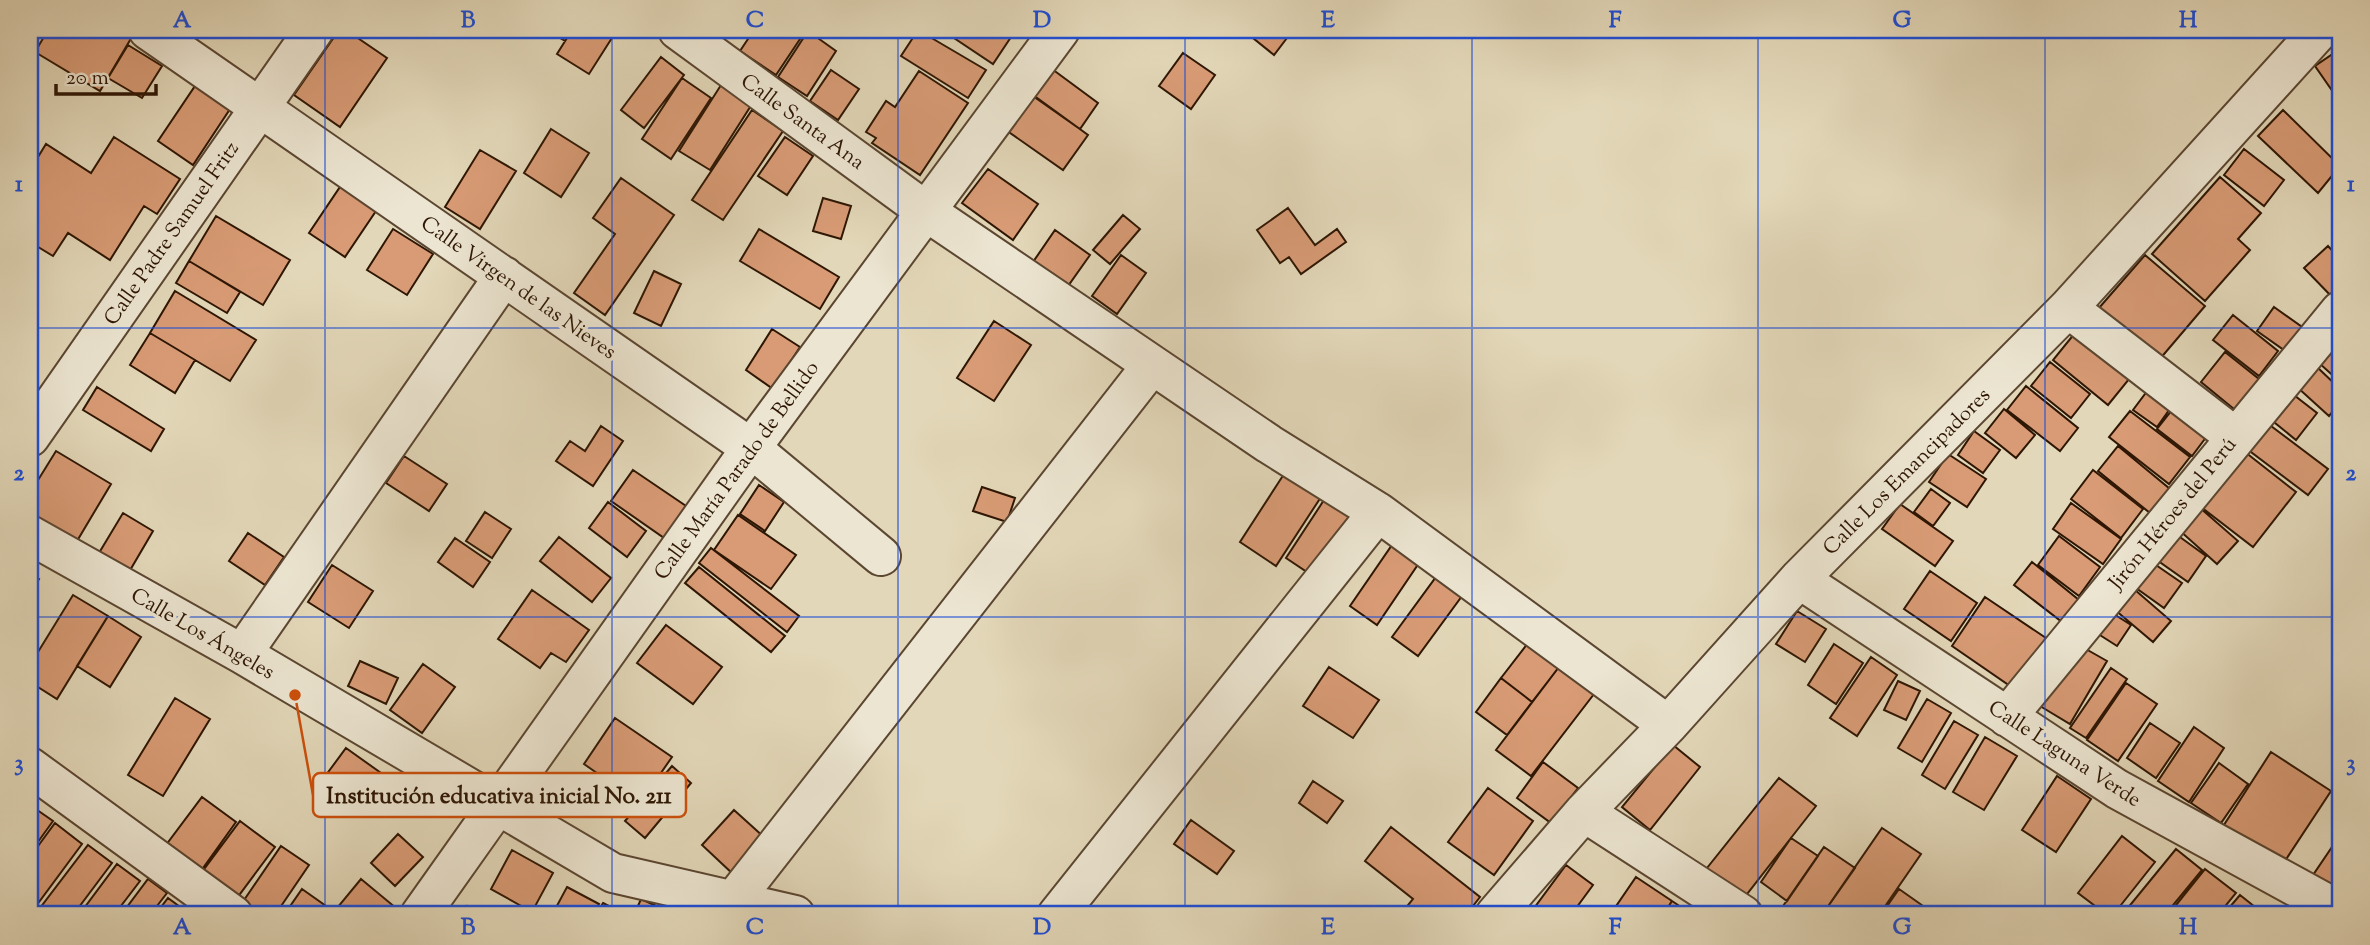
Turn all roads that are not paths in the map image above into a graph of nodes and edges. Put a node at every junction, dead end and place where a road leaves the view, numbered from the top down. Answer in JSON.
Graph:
{"nodes":[{"id":1,"x":148,"y":30,"type":"edge"},
{"id":2,"x":314,"y":30,"type":"edge"},
{"id":3,"x":678,"y":30,"type":"edge"},
{"id":4,"x":1059,"y":30,"type":"edge"},
{"id":5,"x":2320,"y":30,"type":"edge"},
{"id":6,"x":259,"y":107,"type":"junction"},
{"id":7,"x":927,"y":212,"type":"junction"},
{"id":8,"x":504,"y":276,"type":"junction"},
{"id":9,"x":2068,"y":308,"type":"junction"},
{"id":10,"x":2340,"y":311,"type":"edge"},
{"id":11,"x":1152,"y":365,"type":"junction"},
{"id":12,"x":2234,"y":436,"type":"junction"},
{"id":13,"x":30,"y":437,"type":"edge"},
{"id":14,"x":751,"y":448,"type":"junction"},
{"id":15,"x":1378,"y":512,"type":"junction"},
{"id":16,"x":30,"y":535,"type":"edge"},
{"id":17,"x":881,"y":556,"type":"dead end"},
{"id":18,"x":1799,"y":579,"type":"junction"},
{"id":19,"x":242,"y":654,"type":"junction"},
{"id":20,"x":2007,"y":717,"type":"junction"},
{"id":21,"x":1668,"y":725,"type":"junction"},
{"id":22,"x":30,"y":767,"type":"edge"},
{"id":23,"x":497,"y":803,"type":"junction"},
{"id":24,"x":1584,"y":812,"type":"junction"},
{"id":25,"x":733,"y":901,"type":"junction"},
{"id":26,"x":2340,"y":911,"type":"edge"},
{"id":27,"x":233,"y":915,"type":"edge"},
{"id":28,"x":419,"y":915,"type":"edge"},
{"id":29,"x":795,"y":915,"type":"edge"},
{"id":30,"x":1057,"y":915,"type":"edge"},
{"id":31,"x":1495,"y":915,"type":"edge"},
{"id":32,"x":1743,"y":915,"type":"edge"}],
"edges":[{"from":1,"to":6,"type":"street","name":"Calle Virgen de las Nieves"},
{"from":2,"to":6,"type":"street","name":"Calle Padre Samuel Fritz"},
{"from":3,"to":7,"type":"street","name":"Calle Santa Ana"},
{"from":4,"to":7,"type":"street","name":"Calle María Parado de Bellido"},
{"from":5,"to":9,"type":"street","name":"Calle Los Emancipadores"},
{"from":6,"to":8,"type":"street","name":"Calle Virgen de las Nieves"},
{"from":6,"to":13,"type":"street","name":"Calle Padre Samuel Fritz"},
{"from":7,"to":11,"type":"street","name":"Calle Santa Ana"},
{"from":7,"to":14,"type":"street","name":"Calle María Parado de Bellido"},
{"from":8,"to":14,"type":"street","name":"Calle Virgen de las Nieves"},
{"from":8,"to":19,"type":"street"},
{"from":9,"to":12,"type":"street"},
{"from":9,"to":18,"type":"street","name":"Calle Los Emancipadores"},
{"from":10,"to":12,"type":"street","name":"Jirón Héroes del Perú"},
{"from":11,"to":15,"type":"street","name":"Calle Santa Ana"},
{"from":11,"to":25,"type":"street"},
{"from":12,"to":20,"type":"street","name":"Jirón Héroes del Perú"},
{"from":14,"to":17,"type":"street","name":"Calle Virgen de las Nieves"},
{"from":14,"to":23,"type":"street","name":"Calle María Parado de Bellido"},
{"from":15,"to":21,"type":"street","name":"Calle Santa Ana"},
{"from":15,"to":30,"type":"street"},
{"from":16,"to":19,"type":"street","name":"Calle Los Ángeles"},
{"from":18,"to":20,"type":"street","name":"Calle Laguna Verde"},
{"from":18,"to":21,"type":"street","name":"Calle Los Emancipadores"},
{"from":19,"to":23,"type":"street","name":"Calle Los Ángeles"},
{"from":20,"to":26,"type":"street","name":"Calle Laguna Verde"},
{"from":21,"to":24,"type":"street","name":"Calle Los Emancipadores"},
{"from":22,"to":27,"type":"street"},
{"from":23,"to":25,"type":"street","name":"Calle Los Ángeles"},
{"from":23,"to":28,"type":"street","name":"Calle María Parado de Bellido"},
{"from":24,"to":31,"type":"street","name":"Calle Los Emancipadores"},
{"from":24,"to":32,"type":"street"},
{"from":25,"to":29,"type":"street","name":"Calle Los Ángeles"}]}
